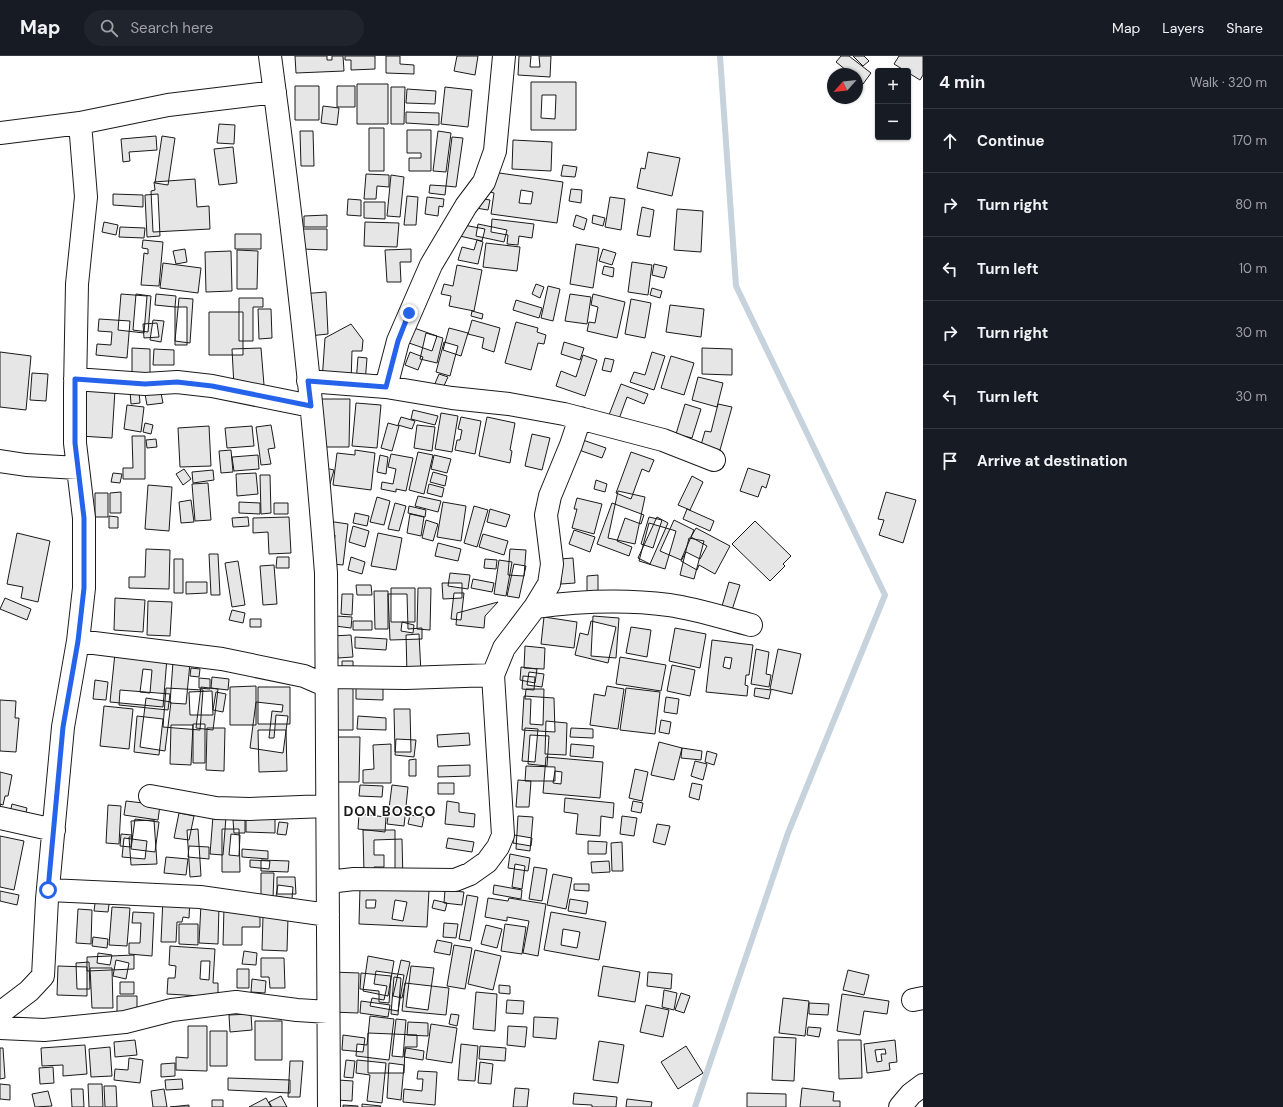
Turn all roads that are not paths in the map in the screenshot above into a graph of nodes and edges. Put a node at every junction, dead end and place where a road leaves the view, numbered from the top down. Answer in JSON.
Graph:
{"nodes":[{"id":1,"x":270,"y":56,"type":"edge"},
{"id":2,"x":504,"y":56,"type":"edge"},
{"id":3,"x":275,"y":92,"type":"junction"},
{"id":4,"x":80,"y":123,"type":"junction"},
{"id":5,"x":0,"y":133,"type":"edge"},
{"id":6,"x":75,"y":379,"type":"junction"},
{"id":7,"x":308,"y":381,"type":"junction"},
{"id":8,"x":386,"y":387,"type":"junction"},
{"id":9,"x":311,"y":406,"type":"junction"},
{"id":10,"x":580,"y":418,"type":"junction"},
{"id":11,"x":714,"y":460,"type":"dead end"},
{"id":12,"x":0,"y":461,"type":"edge"},
{"id":13,"x":78,"y":468,"type":"junction"},
{"id":14,"x":535,"y":607,"type":"junction"},
{"id":15,"x":751,"y":625,"type":"dead end"},
{"id":16,"x":78,"y":641,"type":"junction"},
{"id":17,"x":493,"y":675,"type":"junction"},
{"id":18,"x":327,"y":682,"type":"junction"},
{"id":19,"x":150,"y":796,"type":"dead end"},
{"id":20,"x":327,"y":806,"type":"junction"},
{"id":21,"x":0,"y":818,"type":"edge"},
{"id":22,"x":54,"y":830,"type":"junction"},
{"id":23,"x":328,"y":882,"type":"junction"},
{"id":24,"x":48,"y":890,"type":"junction"},
{"id":25,"x":328,"y":915,"type":"junction"},
{"id":26,"x":328,"y":1012,"type":"junction"},
{"id":27,"x":0,"y":1013,"type":"edge"},
{"id":28,"x":0,"y":1028,"type":"edge"},
{"id":29,"x":923,"y":1085,"type":"edge"},
{"id":30,"x":329,"y":1107,"type":"edge"},
{"id":31,"x":900,"y":1107,"type":"edge"}],
"edges":[{"from":1,"to":3,"type":"street"},
{"from":2,"to":8,"type":"street"},
{"from":3,"to":4,"type":"street"},
{"from":3,"to":7,"type":"street"},
{"from":4,"to":5,"type":"street"},
{"from":4,"to":6,"type":"street"},
{"from":6,"to":9,"type":"street"},
{"from":6,"to":13,"type":"street"},
{"from":7,"to":8,"type":"street"},
{"from":7,"to":9,"type":"street"},
{"from":8,"to":10,"type":"street"},
{"from":9,"to":18,"type":"street"},
{"from":10,"to":11,"type":"street"},
{"from":10,"to":14,"type":"street"},
{"from":12,"to":13,"type":"street"},
{"from":13,"to":16,"type":"street"},
{"from":14,"to":15,"type":"street"},
{"from":14,"to":17,"type":"street"},
{"from":16,"to":18,"type":"street"},
{"from":16,"to":22,"type":"street"},
{"from":17,"to":18,"type":"street"},
{"from":17,"to":23,"type":"street"},
{"from":18,"to":20,"type":"street"},
{"from":19,"to":20,"type":"street"},
{"from":20,"to":23,"type":"street"},
{"from":21,"to":22,"type":"street"},
{"from":22,"to":24,"type":"street"},
{"from":23,"to":25,"type":"street"},
{"from":24,"to":25,"type":"street"},
{"from":24,"to":27,"type":"street"},
{"from":25,"to":26,"type":"street"},
{"from":26,"to":28,"type":"street"},
{"from":26,"to":30,"type":"street"},
{"from":29,"to":31,"type":"street"}]}
